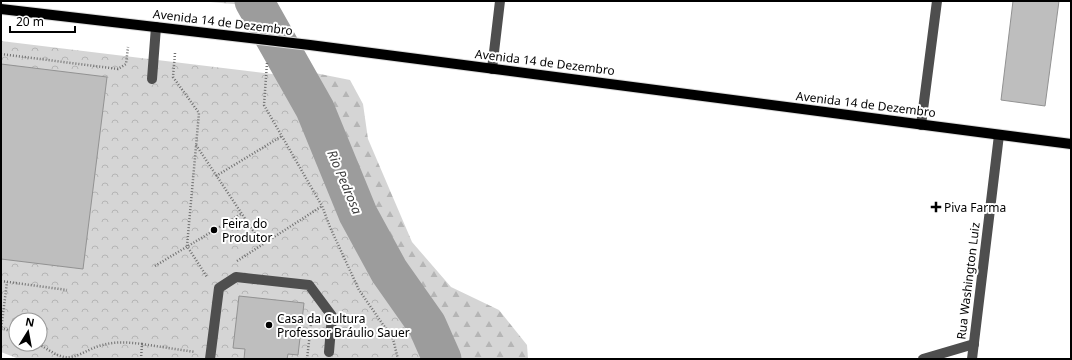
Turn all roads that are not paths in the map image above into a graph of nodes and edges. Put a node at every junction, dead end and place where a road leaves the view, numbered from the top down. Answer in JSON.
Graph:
{"nodes":[{"id":1,"x":500,"y":1,"type":"edge"},
{"id":2,"x":937,"y":1,"type":"edge"},
{"id":3,"x":1,"y":9,"type":"edge"},
{"id":4,"x":15,"y":10,"type":"junction"},
{"id":5,"x":1,"y":12,"type":"edge"},
{"id":6,"x":156,"y":27,"type":"junction"},
{"id":7,"x":492,"y":69,"type":"junction"},
{"id":8,"x":152,"y":79,"type":"dead end"},
{"id":9,"x":921,"y":125,"type":"junction"},
{"id":10,"x":999,"y":135,"type":"junction"},
{"id":11,"x":1071,"y":144,"type":"edge"},
{"id":12,"x":974,"y":344,"type":"junction"},
{"id":13,"x":329,"y":352,"type":"dead end"},
{"id":14,"x":210,"y":359,"type":"edge"},
{"id":15,"x":923,"y":359,"type":"edge"},
{"id":16,"x":972,"y":359,"type":"edge"}],
"edges":[{"from":1,"to":7,"type":"street"},
{"from":2,"to":9,"type":"street"},
{"from":3,"to":4,"type":"main road","name":"Avenida 14 de Dezembro"},
{"from":4,"to":5,"type":"main road","name":"Avenida 14 de Dezembro"},
{"from":4,"to":6,"type":"main road","name":"Avenida 14 de Dezembro"},
{"from":6,"to":7,"type":"main road","name":"Avenida 14 de Dezembro"},
{"from":6,"to":8,"type":"street"},
{"from":7,"to":9,"type":"main road","name":"Avenida 14 de Dezembro"},
{"from":9,"to":10,"type":"main road","name":"Avenida 14 de Dezembro"},
{"from":10,"to":11,"type":"main road","name":"Avenida 14 de Dezembro"},
{"from":10,"to":12,"type":"street","name":"Rua Washington Luiz"},
{"from":12,"to":15,"type":"street"},
{"from":12,"to":16,"type":"street","name":"Rua Washington Luiz"},
{"from":13,"to":14,"type":"street"}]}
